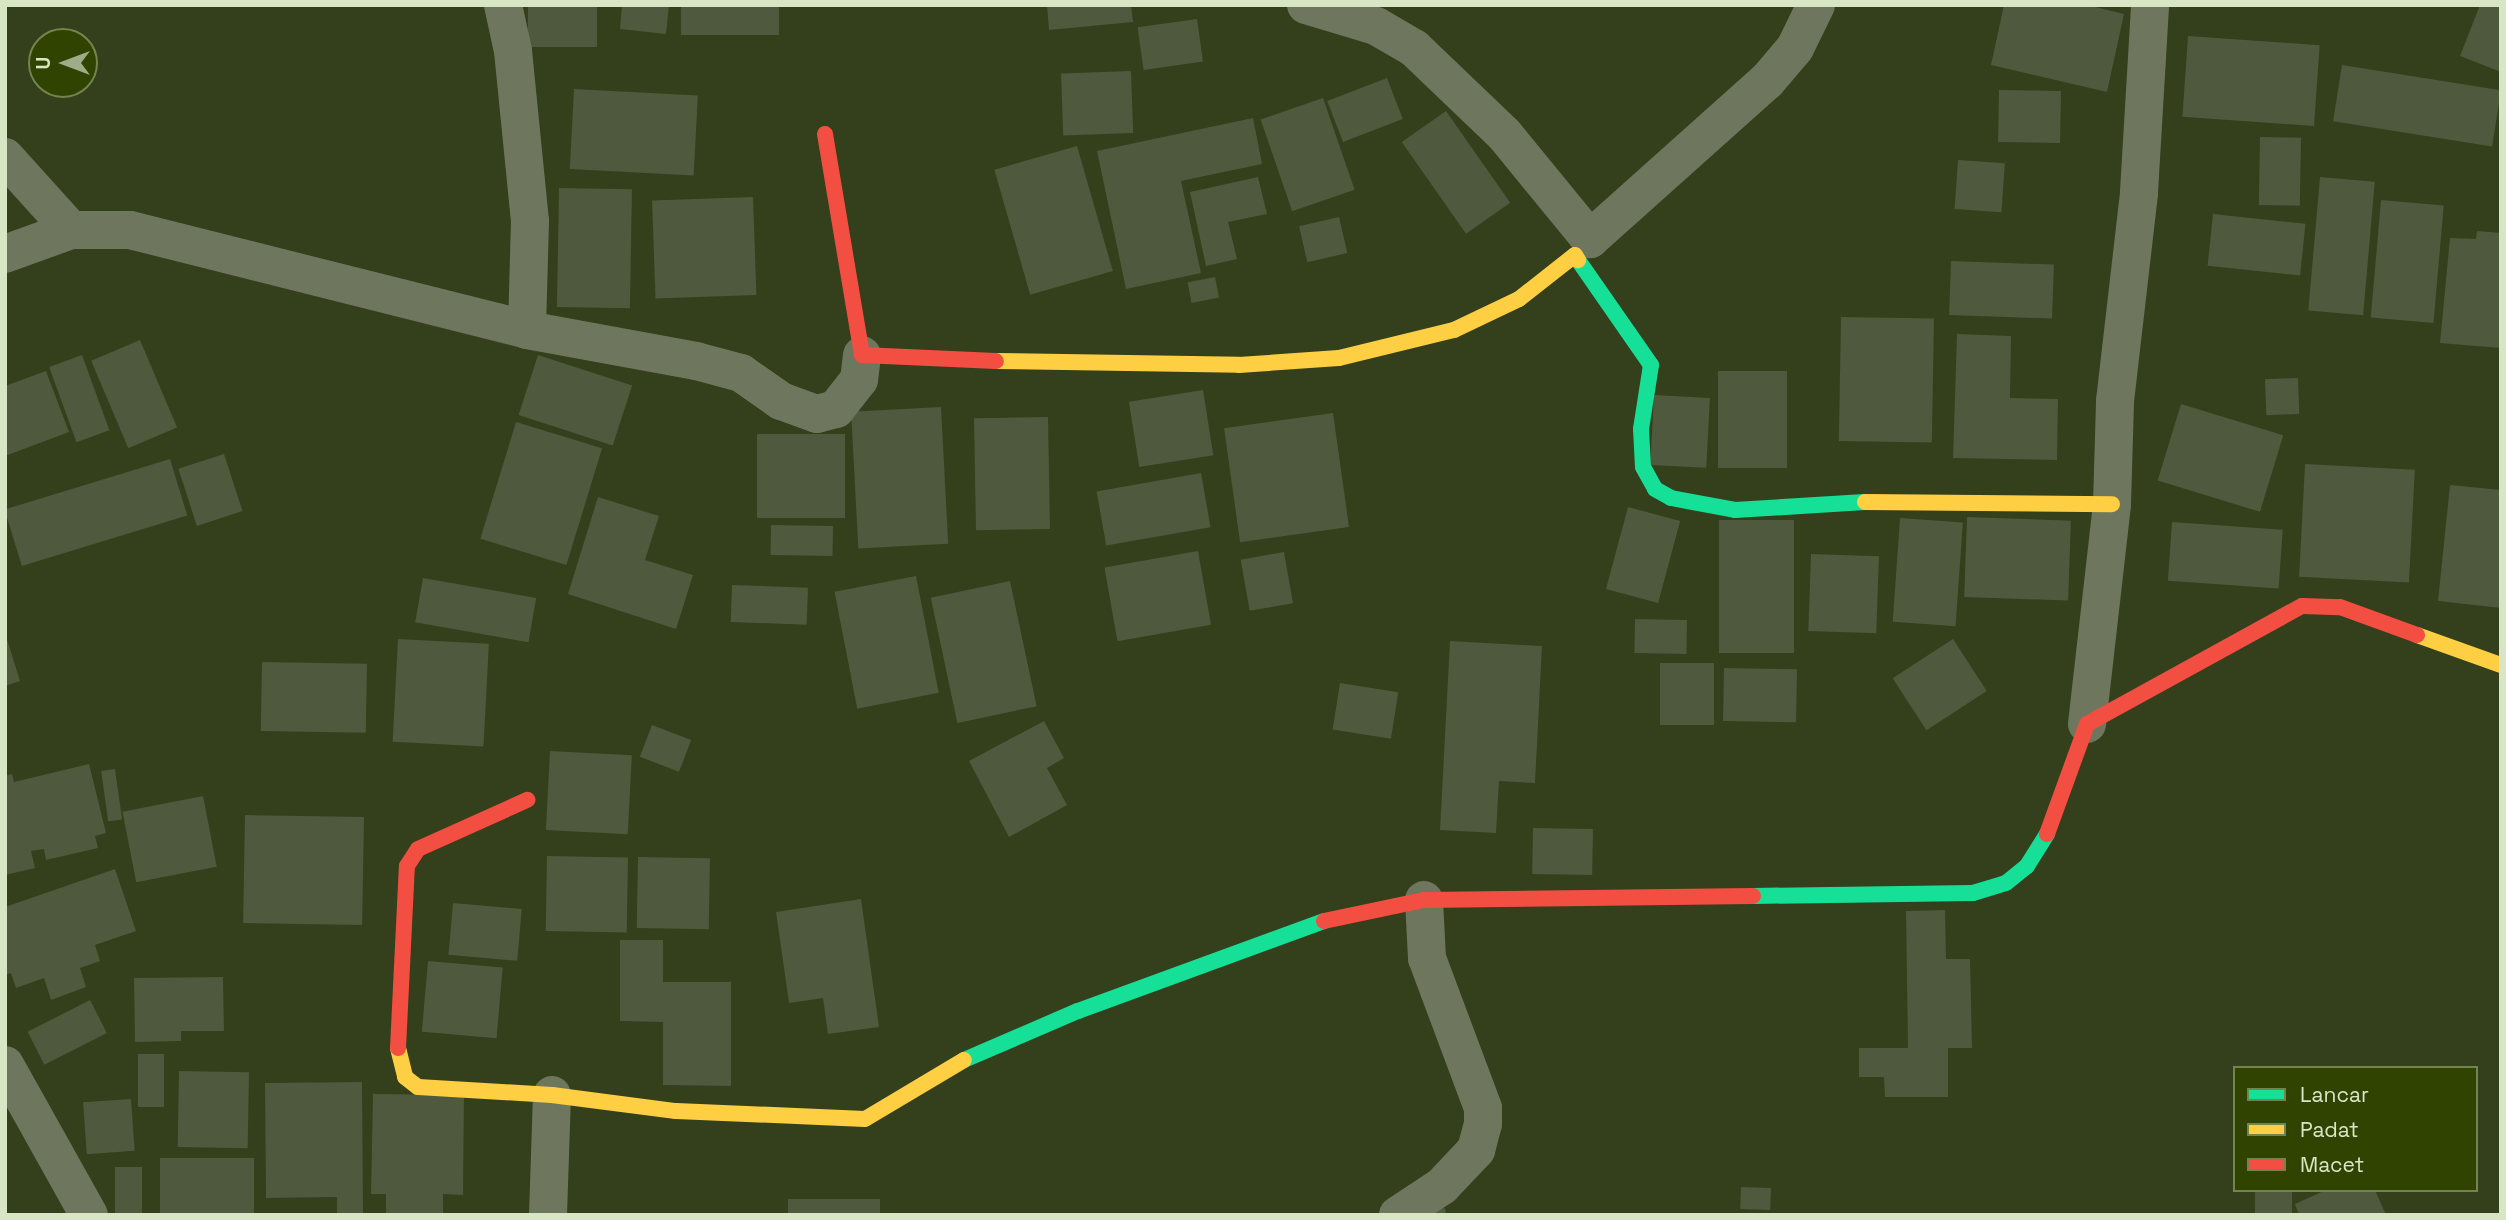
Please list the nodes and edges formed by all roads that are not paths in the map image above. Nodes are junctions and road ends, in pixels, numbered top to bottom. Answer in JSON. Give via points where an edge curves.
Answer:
{"nodes":[{"id":1,"x":503,"y":5,"type":"edge"},
{"id":2,"x":1306,"y":5,"type":"edge"},
{"id":3,"x":1816,"y":5,"type":"edge"},
{"id":4,"x":2150,"y":5,"type":"edge"},
{"id":5,"x":825,"y":134,"type":"dead end"},
{"id":6,"x":5,"y":157,"type":"edge"},
{"id":7,"x":71,"y":230,"type":"junction"},
{"id":8,"x":1583,"y":247,"type":"junction"},
{"id":9,"x":5,"y":254,"type":"edge"},
{"id":10,"x":527,"y":330,"type":"junction"},
{"id":11,"x":862,"y":355,"type":"junction"},
{"id":12,"x":2112,"y":504,"type":"junction"},
{"id":13,"x":2501,"y":665,"type":"edge"},
{"id":14,"x":2087,"y":724,"type":"junction"},
{"id":15,"x":527,"y":800,"type":"dead end"},
{"id":16,"x":1424,"y":900,"type":"junction"},
{"id":17,"x":5,"y":1065,"type":"edge"},
{"id":18,"x":552,"y":1095,"type":"junction"},
{"id":19,"x":89,"y":1215,"type":"edge"},
{"id":20,"x":548,"y":1215,"type":"edge"},
{"id":21,"x":1398,"y":1215,"type":"edge"}],
"edges":[{"from":1,"to":10,"type":"street","via":[[515,65],[529,208]]},
{"from":2,"to":8,"type":"street","via":[[1376,26],[1414,48],[1504,134]]},
{"from":3,"to":8,"type":"street","via":[[1795,48],[1767,81]]},
{"from":4,"to":12,"type":"street","via":[[2139,192],[2115,401]]},
{"from":5,"to":11,"type":"street"},
{"from":6,"to":7,"type":"street"},
{"from":7,"to":9,"type":"street"},
{"from":7,"to":10,"type":"street","via":[[130,230]]},
{"from":8,"to":11,"type":"street","via":[[1519,299],[1454,330],[1339,358],[1239,365],[1052,364]]},
{"from":8,"to":12,"type":"street","via":[[1651,365],[1641,429],[1643,467],[1655,489],[1671,498],[1735,510],[1904,499]]},
{"from":10,"to":11,"type":"street","via":[[609,342],[741,373],[780,401],[817,414],[836,408],[859,380]]},
{"from":12,"to":14,"type":"street"},
{"from":13,"to":14,"type":"street","via":[[2340,607],[2302,606]]},
{"from":14,"to":16,"type":"street","via":[[2052,825],[2028,866],[2006,883],[1973,893]]},
{"from":15,"to":18,"type":"street","via":[[418,849],[407,866],[398,1056],[405,1077],[418,1087]]},
{"from":16,"to":18,"type":"street","via":[[1318,922],[1078,1011],[973,1055],[865,1119],[677,1111]]},
{"from":16,"to":21,"type":"street","via":[[1427,958],[1483,1108],[1483,1124],[1476,1150],[1442,1186]]},
{"from":17,"to":19,"type":"street"},
{"from":18,"to":20,"type":"street"}]}
